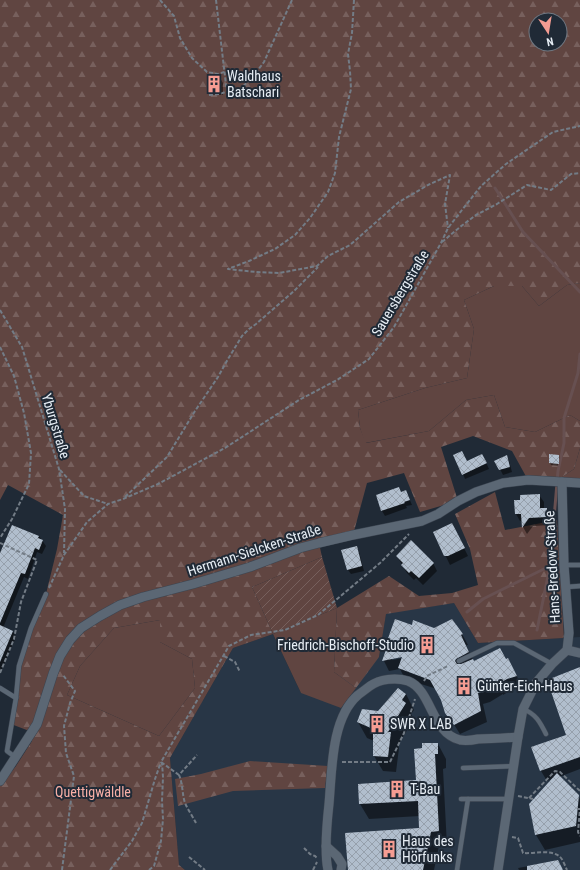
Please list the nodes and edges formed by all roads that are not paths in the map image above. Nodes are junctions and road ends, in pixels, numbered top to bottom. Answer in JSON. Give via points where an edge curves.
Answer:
{"nodes":[{"id":1,"x":558,"y":482,"type":"junction"},
{"id":2,"x":580,"y":483,"type":"edge"},
{"id":3,"x":580,"y":564,"type":"edge"},
{"id":4,"x":564,"y":565,"type":"junction"},
{"id":5,"x":580,"y":586,"type":"edge"},
{"id":6,"x":566,"y":587,"type":"junction"},
{"id":7,"x":46,"y":594,"type":"road end"},
{"id":8,"x":567,"y":650,"type":"junction"},
{"id":9,"x":580,"y":653,"type":"edge"},
{"id":10,"x":459,"y":661,"type":"dead end"},
{"id":11,"x":552,"y":664,"type":"junction"},
{"id":12,"x":0,"y":688,"type":"edge"},
{"id":13,"x":16,"y":698,"type":"junction"},
{"id":14,"x":523,"y":709,"type":"junction"},
{"id":15,"x":546,"y":734,"type":"dead end"},
{"id":16,"x":518,"y":737,"type":"junction"},
{"id":17,"x":15,"y":757,"type":"junction"},
{"id":18,"x":514,"y":766,"type":"junction"},
{"id":19,"x":463,"y":768,"type":"dead end"},
{"id":20,"x":0,"y":781,"type":"edge"},
{"id":21,"x":509,"y":796,"type":"junction"},
{"id":22,"x":468,"y":799,"type":"junction"},
{"id":23,"x":460,"y":800,"type":"dead end"},
{"id":24,"x":326,"y":846,"type":"junction"},
{"id":25,"x":328,"y":870,"type":"edge"},
{"id":26,"x":341,"y":870,"type":"edge"},
{"id":27,"x":457,"y":870,"type":"edge"},
{"id":28,"x":498,"y":870,"type":"edge"}],
"edges":[{"from":1,"to":2,"type":"street","name":"Hermann-Sielcken-Straße"},
{"from":1,"to":4,"type":"street","name":"Hans-Bredow-Straße"},
{"from":1,"to":17,"type":"street","name":"Hermann-Sielcken-Straße","via":[[528,480],[503,483],[476,492],[438,514],[422,520],[300,548],[250,567],[128,602],[100,616],[81,628],[60,656],[37,724]]},
{"from":3,"to":4,"type":"lane"},
{"from":4,"to":6,"type":"street","name":"Hans-Bredow-Straße"},
{"from":5,"to":6,"type":"lane"},
{"from":6,"to":8,"type":"street","name":"Hans-Bredow-Straße","via":[[569,633]]},
{"from":7,"to":13,"type":"lane","via":[[31,628],[19,666]]},
{"from":8,"to":9,"type":"street"},
{"from":8,"to":11,"type":"street"},
{"from":10,"to":11,"type":"lane","via":[[497,643],[514,643]]},
{"from":11,"to":14,"type":"street","via":[[536,683]]},
{"from":12,"to":13,"type":"lane"},
{"from":13,"to":17,"type":"lane","via":[[7,751]]},
{"from":14,"to":15,"type":"lane","via":[[531,712]]},
{"from":14,"to":16,"type":"street"},
{"from":16,"to":18,"type":"street"},
{"from":16,"to":24,"type":"street","via":[[462,740],[451,737],[443,730],[421,686],[394,678],[375,683],[357,696],[339,725],[334,750]]},
{"from":17,"to":20,"type":"street","name":"Hermann-Sielcken-Straße"},
{"from":18,"to":19,"type":"lane"},
{"from":18,"to":21,"type":"street"},
{"from":21,"to":22,"type":"lane"},
{"from":21,"to":28,"type":"street"},
{"from":22,"to":23,"type":"lane"},
{"from":22,"to":27,"type":"lane"},
{"from":24,"to":25,"type":"street"},
{"from":24,"to":26,"type":"street","via":[[342,864]]}]}
